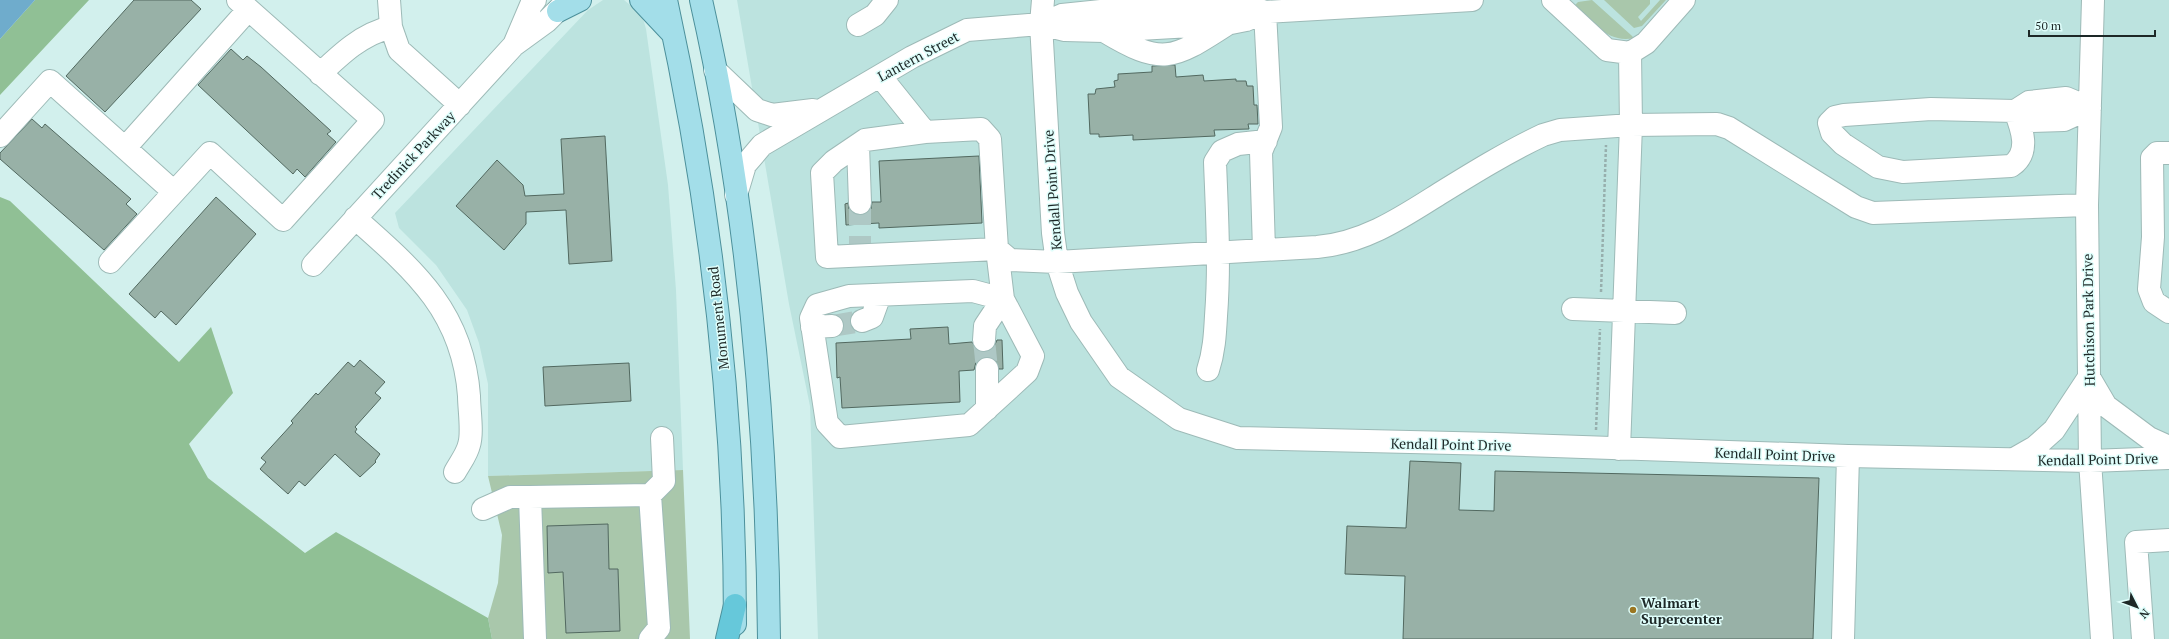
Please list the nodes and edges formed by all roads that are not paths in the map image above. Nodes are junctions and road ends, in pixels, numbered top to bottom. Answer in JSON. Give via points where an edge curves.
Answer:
{"nodes":[{"id":1,"x":390,"y":0,"type":"edge"},
{"id":2,"x":535,"y":0,"type":"edge"},
{"id":3,"x":580,"y":0,"type":"edge"},
{"id":4,"x":641,"y":0,"type":"edge"},
{"id":5,"x":666,"y":0,"type":"edge"},
{"id":6,"x":701,"y":0,"type":"edge"},
{"id":7,"x":887,"y":0,"type":"edge"},
{"id":8,"x":1042,"y":0,"type":"edge"},
{"id":9,"x":1464,"y":0,"type":"edge"},
{"id":10,"x":1553,"y":0,"type":"edge"},
{"id":11,"x":1684,"y":0,"type":"edge"},
{"id":12,"x":2093,"y":0,"type":"edge"},
{"id":13,"x":243,"y":5,"type":"edge"},
{"id":14,"x":563,"y":5,"type":"edge"},
{"id":15,"x":1265,"y":12,"type":"junction"},
{"id":16,"x":1041,"y":24,"type":"junction"},
{"id":17,"x":858,"y":25,"type":"dead end"},
{"id":18,"x":391,"y":28,"type":"junction"},
{"id":19,"x":674,"y":35,"type":"junction"},
{"id":20,"x":514,"y":45,"type":"junction"},
{"id":21,"x":1630,"y":53,"type":"junction"},
{"id":22,"x":715,"y":70,"type":"junction"},
{"id":23,"x":320,"y":74,"type":"junction"},
{"id":24,"x":880,"y":76,"type":"junction"},
{"id":25,"x":460,"y":105,"type":"junction"},
{"id":26,"x":826,"y":108,"type":"junction"},
{"id":27,"x":2090,"y":108,"type":"junction"},
{"id":28,"x":2016,"y":111,"type":"junction"},
{"id":29,"x":1631,"y":125,"type":"junction"},
{"id":30,"x":924,"y":132,"type":"junction"},
{"id":31,"x":0,"y":136,"type":"edge"},
{"id":32,"x":1266,"y":141,"type":"junction"},
{"id":33,"x":858,"y":145,"type":"junction"},
{"id":34,"x":125,"y":148,"type":"junction"},
{"id":35,"x":2169,"y":153,"type":"edge"},
{"id":36,"x":174,"y":192,"type":"junction"},
{"id":37,"x":736,"y":195,"type":"junction"},
{"id":38,"x":860,"y":203,"type":"tunnel mouth"},
{"id":39,"x":2087,"y":205,"type":"junction"},
{"id":40,"x":355,"y":218,"type":"junction"},
{"id":41,"x":997,"y":249,"type":"junction"},
{"id":42,"x":1264,"y":250,"type":"junction"},
{"id":43,"x":1219,"y":252,"type":"junction"},
{"id":44,"x":110,"y":262,"type":"dead end"},
{"id":45,"x":1057,"y":262,"type":"junction"},
{"id":46,"x":312,"y":265,"type":"dead end"},
{"id":47,"x":880,"y":295,"type":"junction"},
{"id":48,"x":1003,"y":299,"type":"junction"},
{"id":49,"x":1573,"y":310,"type":"dead end"},
{"id":50,"x":1624,"y":311,"type":"junction"},
{"id":51,"x":2169,"y":312,"type":"edge"},
{"id":52,"x":1675,"y":313,"type":"dead end"},
{"id":53,"x":862,"y":321,"type":"tunnel mouth"},
{"id":54,"x":984,"y":340,"type":"tunnel mouth"},
{"id":55,"x":987,"y":369,"type":"tunnel mouth"},
{"id":56,"x":1208,"y":370,"type":"dead end"},
{"id":57,"x":2089,"y":376,"type":"junction"},
{"id":58,"x":988,"y":409,"type":"junction"},
{"id":59,"x":662,"y":438,"type":"dead end"},
{"id":60,"x":2169,"y":447,"type":"edge"},
{"id":61,"x":1619,"y":449,"type":"junction"},
{"id":62,"x":1848,"y":456,"type":"junction"},
{"id":63,"x":2169,"y":458,"type":"edge"},
{"id":64,"x":2014,"y":459,"type":"junction"},
{"id":65,"x":2090,"y":461,"type":"junction"},
{"id":66,"x":455,"y":472,"type":"dead end"},
{"id":67,"x":650,"y":495,"type":"junction"},
{"id":68,"x":530,"y":497,"type":"junction"},
{"id":69,"x":483,"y":509,"type":"dead end"},
{"id":70,"x":2169,"y":540,"type":"edge"},
{"id":71,"x":735,"y":606,"type":"junction"},
{"id":72,"x":535,"y":639,"type":"edge"},
{"id":73,"x":650,"y":639,"type":"edge"},
{"id":74,"x":727,"y":639,"type":"edge"},
{"id":75,"x":735,"y":639,"type":"edge"},
{"id":76,"x":769,"y":639,"type":"edge"},
{"id":77,"x":1843,"y":639,"type":"edge"},
{"id":78,"x":2102,"y":639,"type":"edge"},
{"id":79,"x":2143,"y":639,"type":"edge"}],
"edges":[{"from":1,"to":18,"type":"street"},
{"from":2,"to":20,"type":"street","name":"Tredinick Parkway"},
{"from":3,"to":14,"type":"main road"},
{"from":4,"to":19,"type":"main road"},
{"from":5,"to":19,"type":"main road","name":"Monument Road"},
{"from":6,"to":22,"type":"main road"},
{"from":7,"to":17,"type":"street","via":[[876,15]]},
{"from":8,"to":16,"type":"street"},
{"from":9,"to":15,"type":"street","name":"Lantern Street"},
{"from":10,"to":21,"type":"street","via":[[1607,50]]},
{"from":11,"to":21,"type":"street","via":[[1646,43]]},
{"from":12,"to":27,"type":"street","name":"Hutchison Park Drive"},
{"from":13,"to":23,"type":"street"},
{"from":13,"to":34,"type":"street"},
{"from":14,"to":20,"type":"street","name":"Tredinick Parkway"},
{"from":15,"to":16,"type":"street","name":"Lantern Street","via":[[1246,20],[1226,24],[1104,31],[1065,30]]},
{"from":15,"to":16,"type":"street","name":"Lantern Street","via":[[1249,6],[1227,5],[1101,11],[1062,16]]},
{"from":15,"to":32,"type":"street","via":[[1271,127]]},
{"from":16,"to":24,"type":"street","name":"Lantern Street","via":[[967,30]]},
{"from":16,"to":45,"type":"street","name":"Kendall Point Drive","via":[[1053,233]]},
{"from":18,"to":23,"type":"street","via":[[379,30],[354,43]]},
{"from":18,"to":25,"type":"street","via":[[399,50]]},
{"from":19,"to":71,"type":"main road","name":"Monument Road","via":[[711,254],[723,360],[734,527]]},
{"from":20,"to":25,"type":"street","name":"Tredinick Parkway"},
{"from":21,"to":29,"type":"street"},
{"from":22,"to":26,"type":"street","via":[[757,110],[772,115]]},
{"from":22,"to":37,"type":"main road"},
{"from":23,"to":36,"type":"street","via":[[373,120],[283,220],[210,153]]},
{"from":24,"to":26,"type":"street","name":"Lantern Street"},
{"from":24,"to":30,"type":"street"},
{"from":25,"to":40,"type":"street","name":"Tredinick Parkway"},
{"from":26,"to":37,"type":"street","name":"Lantern Street","via":[[762,145],[745,165]]},
{"from":27,"to":28,"type":"street","via":[[2066,98],[2029,102]]},
{"from":27,"to":39,"type":"street","name":"Hutchison Park Drive"},
{"from":28,"to":28,"type":"street","via":[[1931,109],[1844,115],[1835,117],[1829,123],[1832,133],[1844,144],[1878,167],[1902,172],[2011,166],[2018,162],[2023,150],[2023,131]]},
{"from":29,"to":39,"type":"street","via":[[1703,123],[1729,128],[1856,207],[1874,214]]},
{"from":29,"to":42,"type":"street","via":[[1560,130],[1543,134],[1371,234],[1348,242]]},
{"from":29,"to":50,"type":"street"},
{"from":30,"to":33,"type":"street","via":[[865,140]]},
{"from":30,"to":41,"type":"street","via":[[981,129],[990,139]]},
{"from":31,"to":34,"type":"street","via":[[50,81]]},
{"from":32,"to":42,"type":"street","via":[[1261,152]]},
{"from":32,"to":43,"type":"street","via":[[1238,144],[1222,151],[1215,162]]},
{"from":33,"to":38,"type":"street"},
{"from":33,"to":41,"type":"street","via":[[834,161],[822,173],[827,257]]},
{"from":34,"to":36,"type":"street"},
{"from":35,"to":51,"type":"street","via":[[2157,153],[2152,158],[2153,237],[2150,289],[2154,302]]},
{"from":36,"to":44,"type":"street"},
{"from":37,"to":76,"type":"main road","via":[[761,404],[765,462]]},
{"from":39,"to":57,"type":"street","name":"Hutchison Park Drive"},
{"from":40,"to":46,"type":"street","name":"Tredinick Parkway"},
{"from":40,"to":66,"type":"street","via":[[403,261],[424,284],[440,305],[458,339],[467,373],[469,445]]},
{"from":41,"to":45,"type":"street","via":[[1010,260]]},
{"from":41,"to":48,"type":"street"},
{"from":42,"to":43,"type":"street"},
{"from":43,"to":45,"type":"street"},
{"from":43,"to":56,"type":"street","via":[[1213,356]]},
{"from":45,"to":61,"type":"street","name":"Kendall Point Drive","via":[[1067,293],[1081,322],[1119,377],[1179,420],[1238,438]]},
{"from":47,"to":48,"type":"street","via":[[972,291]]},
{"from":47,"to":53,"type":"street","via":[[872,317]]},
{"from":47,"to":58,"type":"street","via":[[849,296],[817,305],[811,318],[822,327],[827,423],[840,436],[969,425]]},
{"from":48,"to":54,"type":"street","via":[[985,326]]},
{"from":48,"to":58,"type":"street","via":[[1034,356],[1027,372]]},
{"from":49,"to":50,"type":"street"},
{"from":50,"to":52,"type":"street"},
{"from":50,"to":61,"type":"street"},
{"from":55,"to":58,"type":"street"},
{"from":57,"to":60,"type":"street","via":[[2106,406],[2149,438]]},
{"from":57,"to":64,"type":"street","via":[[2054,430],[2035,447]]},
{"from":57,"to":65,"type":"street","name":"Hutchison Park Drive"},
{"from":59,"to":67,"type":"street","via":[[664,480]]},
{"from":61,"to":62,"type":"street","name":"Kendall Point Drive"},
{"from":62,"to":64,"type":"street","name":"Kendall Point Drive"},
{"from":62,"to":77,"type":"street"},
{"from":63,"to":65,"type":"street","name":"Kendall Point Drive"},
{"from":64,"to":65,"type":"street","name":"Kendall Point Drive"},
{"from":65,"to":78,"type":"street","name":"Hutchison Park Drive"},
{"from":67,"to":68,"type":"street"},
{"from":67,"to":73,"type":"street","via":[[659,628]]},
{"from":68,"to":69,"type":"street","via":[[510,497]]},
{"from":68,"to":72,"type":"street"},
{"from":70,"to":79,"type":"street","via":[[2136,542]]},
{"from":71,"to":74,"type":"highway"},
{"from":71,"to":75,"type":"main road","name":"Monument Road"}]}
